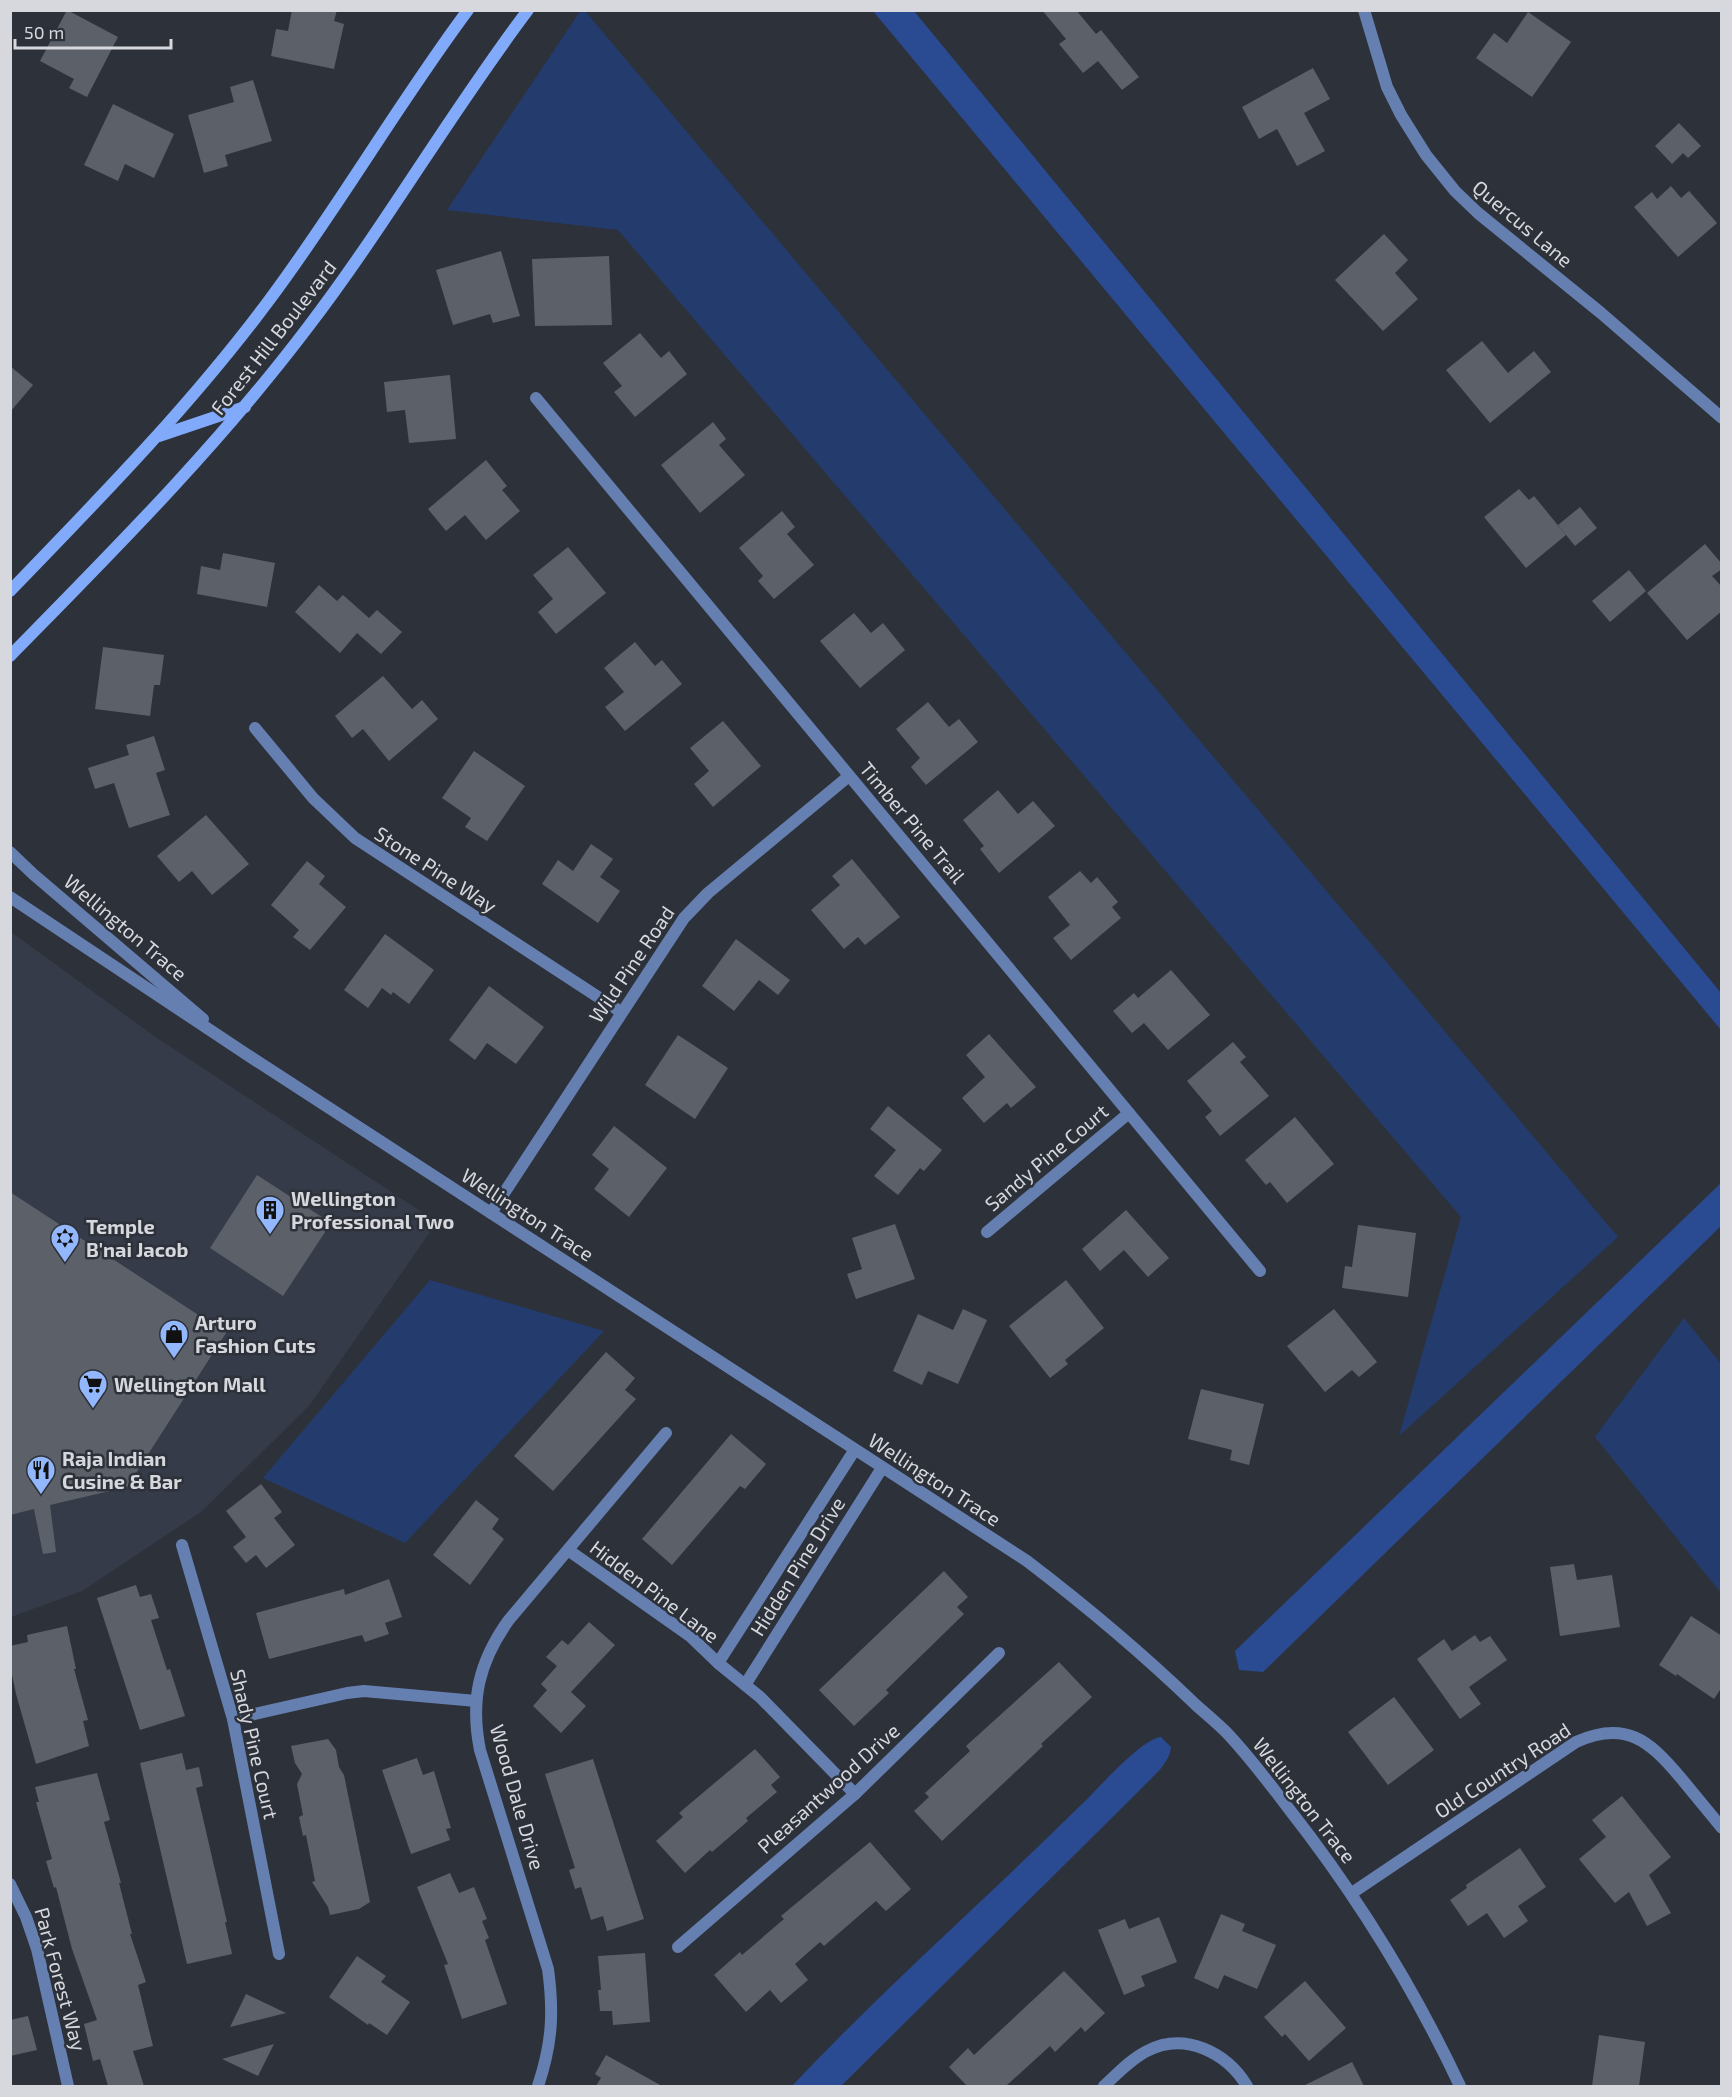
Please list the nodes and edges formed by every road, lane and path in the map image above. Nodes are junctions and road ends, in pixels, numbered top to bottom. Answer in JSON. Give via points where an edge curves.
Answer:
{"nodes":[{"id":1,"x":468,"y":10,"type":"edge"},
{"id":2,"x":528,"y":10,"type":"edge"},
{"id":3,"x":1364,"y":10,"type":"edge"},
{"id":4,"x":536,"y":398,"type":"dead end"},
{"id":5,"x":246,"y":406,"type":"junction"},
{"id":6,"x":1722,"y":418,"type":"edge"},
{"id":7,"x":157,"y":436,"type":"junction"},
{"id":8,"x":10,"y":591,"type":"edge"},
{"id":9,"x":10,"y":656,"type":"edge"},
{"id":10,"x":255,"y":728,"type":"dead end"},
{"id":11,"x":849,"y":776,"type":"junction"},
{"id":12,"x":10,"y":852,"type":"edge"},
{"id":13,"x":10,"y":897,"type":"edge"},
{"id":14,"x":621,"y":1012,"type":"junction"},
{"id":15,"x":246,"y":1054,"type":"junction"},
{"id":16,"x":1129,"y":1113,"type":"junction"},
{"id":17,"x":491,"y":1213,"type":"junction"},
{"id":18,"x":987,"y":1232,"type":"dead end"},
{"id":19,"x":1260,"y":1271,"type":"dead end"},
{"id":20,"x":666,"y":1433,"type":"dead end"},
{"id":21,"x":854,"y":1451,"type":"junction"},
{"id":22,"x":882,"y":1468,"type":"junction"},
{"id":23,"x":182,"y":1545,"type":"dead end"},
{"id":24,"x":568,"y":1550,"type":"junction"},
{"id":25,"x":999,"y":1653,"type":"dead end"},
{"id":26,"x":718,"y":1663,"type":"junction"},
{"id":27,"x":745,"y":1685,"type":"junction"},
{"id":28,"x":476,"y":1701,"type":"junction"},
{"id":29,"x":233,"y":1719,"type":"junction"},
{"id":30,"x":855,"y":1794,"type":"junction"},
{"id":31,"x":1722,"y":1828,"type":"edge"},
{"id":32,"x":10,"y":1884,"type":"edge"},
{"id":33,"x":1352,"y":1893,"type":"junction"},
{"id":34,"x":678,"y":1947,"type":"dead end"},
{"id":35,"x":279,"y":1954,"type":"dead end"},
{"id":36,"x":68,"y":2086,"type":"edge"},
{"id":37,"x":538,"y":2086,"type":"edge"},
{"id":38,"x":1104,"y":2086,"type":"edge"},
{"id":39,"x":1246,"y":2086,"type":"edge"},
{"id":40,"x":1460,"y":2086,"type":"edge"}],
"edges":[{"from":1,"to":7,"type":"main road","name":"Forest Hill Boulevard","via":[[269,300]]},
{"from":2,"to":5,"type":"main road","name":"Forest Hill Boulevard","via":[[353,265]]},
{"from":3,"to":6,"type":"street","name":"Quercus Lane","via":[[1387,87],[1401,115],[1455,191]]},
{"from":4,"to":11,"type":"street","name":"Timber Pine Trail"},
{"from":5,"to":7,"type":"main road"},
{"from":5,"to":9,"type":"main road","name":"Forest Hill Boulevard","via":[[179,483]]},
{"from":7,"to":8,"type":"main road","name":"Forest Hill Boulevard"},
{"from":10,"to":14,"type":"street","name":"Stone Pine Way","via":[[313,798],[355,838]]},
{"from":11,"to":14,"type":"street","name":"Wild Pine Road","via":[[708,893],[684,918]]},
{"from":11,"to":16,"type":"street","name":"Timber Pine Trail"},
{"from":12,"to":15,"type":"street","name":"Wellington Trace"},
{"from":13,"to":15,"type":"street","name":"Wellington Trace"},
{"from":14,"to":17,"type":"street","name":"Wild Pine Road"},
{"from":15,"to":17,"type":"street","name":"Wellington Trace"},
{"from":16,"to":18,"type":"street","name":"Sandy Pine Court"},
{"from":16,"to":19,"type":"street","name":"Timber Pine Trail"},
{"from":17,"to":21,"type":"street","name":"Wellington Trace"},
{"from":20,"to":24,"type":"street","name":"Wood Dale Drive"},
{"from":21,"to":22,"type":"street","name":"Wellington Trace"},
{"from":21,"to":26,"type":"street","name":"Hidden Pine Drive"},
{"from":22,"to":27,"type":"street","name":"Hidden Pine Drive"},
{"from":22,"to":33,"type":"street","name":"Wellington Trace","via":[[1027,1561],[1151,1661],[1226,1732]]},
{"from":23,"to":29,"type":"street","name":"Shady Pine Court"},
{"from":24,"to":26,"type":"street","name":"Hidden Pine Lane","via":[[690,1636]]},
{"from":24,"to":28,"type":"street","name":"Wood Dale Drive","via":[[499,1635],[484,1664]]},
{"from":25,"to":30,"type":"street","name":"Pleasantwood Drive"},
{"from":26,"to":27,"type":"street","name":"Hidden Pine Lane"},
{"from":27,"to":30,"type":"street","name":"Hidden Pine Lane"},
{"from":28,"to":29,"type":"street","via":[[356,1692]]},
{"from":28,"to":37,"type":"street","name":"Wood Dale Drive","via":[[480,1749],[548,1969],[552,2029]]},
{"from":29,"to":35,"type":"street","name":"Shady Pine Court"},
{"from":30,"to":34,"type":"street","name":"Pleasantwood Drive"},
{"from":31,"to":33,"type":"street","name":"Old Country Road","via":[[1651,1746],[1622,1733],[1606,1732],[1576,1742]]},
{"from":32,"to":36,"type":"street","name":"Park Forest Way","via":[[37,1949]]},
{"from":33,"to":40,"type":"street","name":"Wellington Trace","via":[[1399,1967]]},
{"from":38,"to":39,"type":"street","via":[[1148,2051],[1175,2044],[1197,2046],[1217,2054],[1239,2073]]}]}
